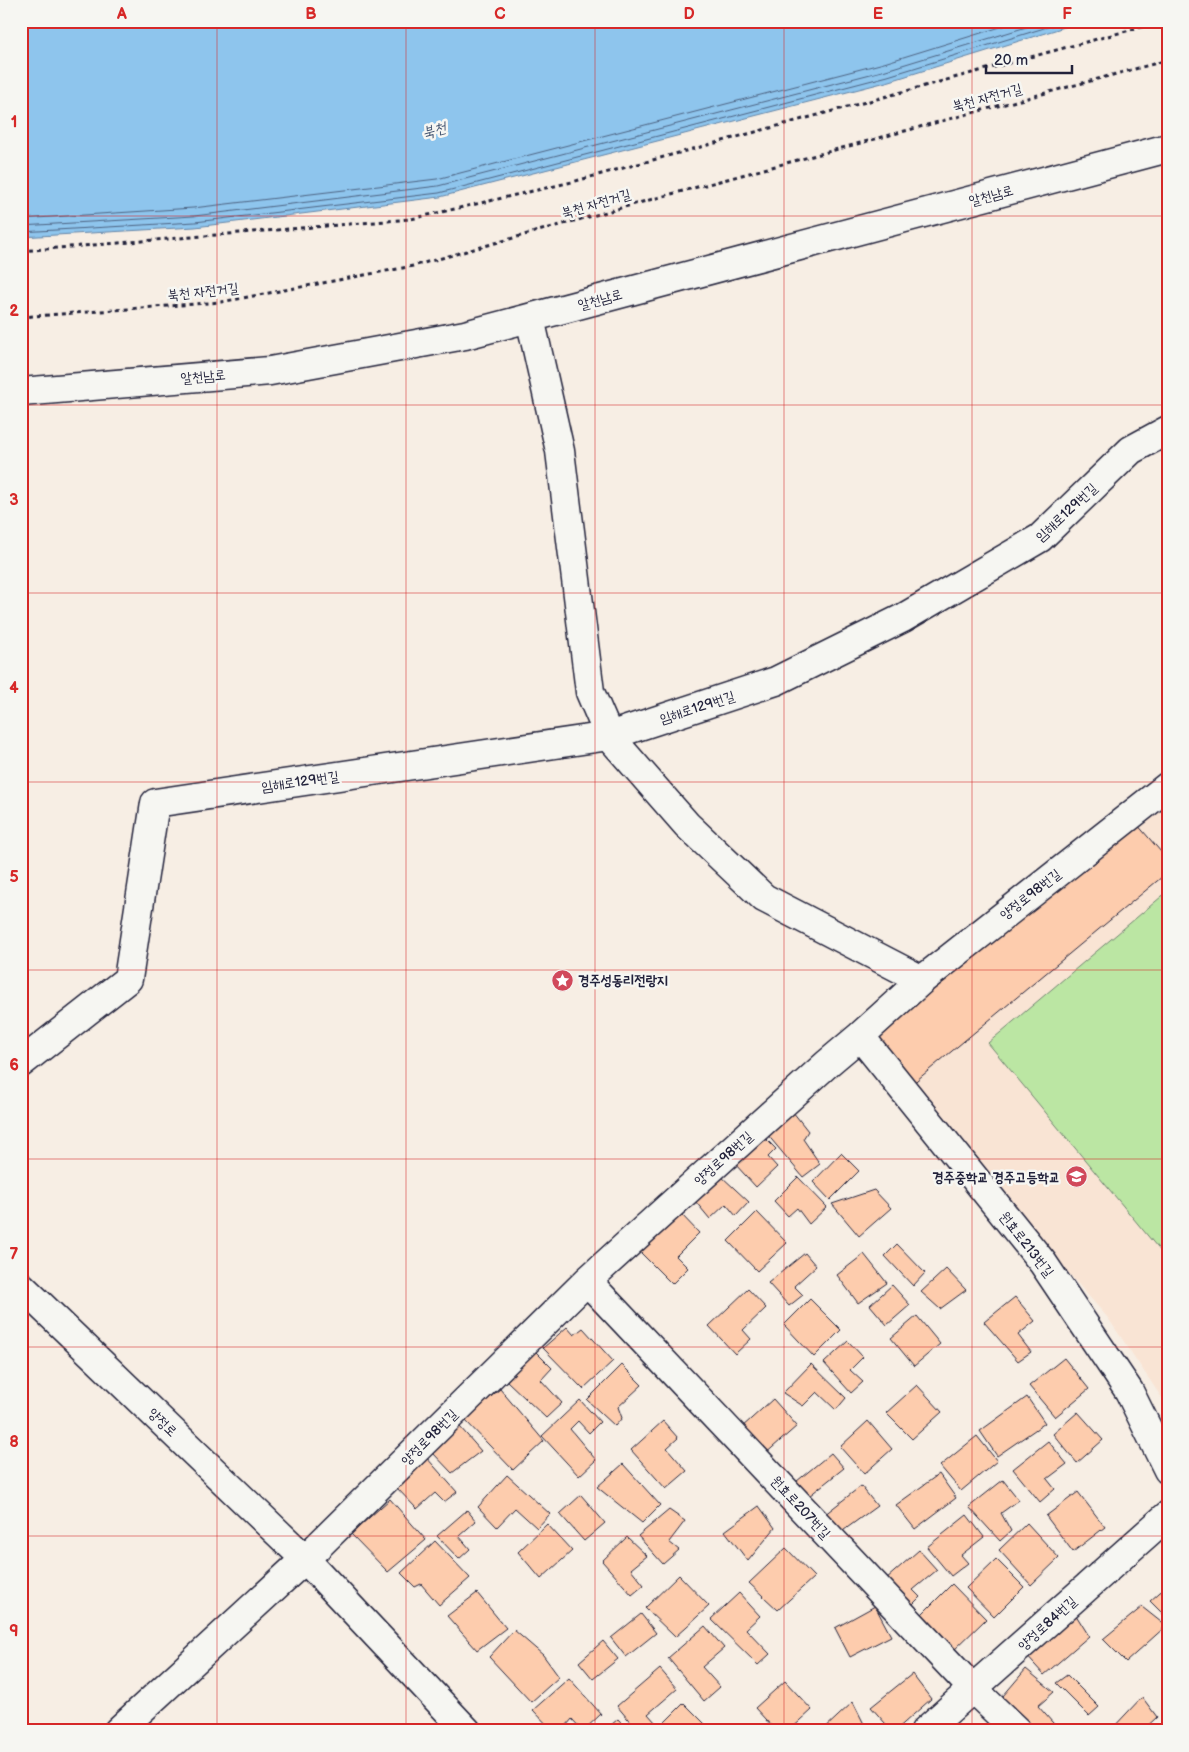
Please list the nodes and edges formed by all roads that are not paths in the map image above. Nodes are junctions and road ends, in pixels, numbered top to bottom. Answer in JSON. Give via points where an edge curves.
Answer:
{"nodes":[{"id":1,"x":1168,"y":148,"type":"edge"},
{"id":2,"x":530,"y":318,"type":"junction"},
{"id":3,"x":21,"y":392,"type":"edge"},
{"id":4,"x":1168,"y":430,"type":"edge"},
{"id":5,"x":609,"y":736,"type":"junction"},
{"id":6,"x":1168,"y":786,"type":"edge"},
{"id":7,"x":922,"y":980,"type":"junction"},
{"id":8,"x":860,"y":1036,"type":"junction"},
{"id":9,"x":21,"y":1063,"type":"edge"},
{"id":10,"x":587,"y":1281,"type":"junction"},
{"id":11,"x":21,"y":1286,"type":"edge"},
{"id":12,"x":1168,"y":1470,"type":"edge"},
{"id":13,"x":1168,"y":1515,"type":"edge"},
{"id":14,"x":305,"y":1559,"type":"junction"},
{"id":15,"x":973,"y":1689,"type":"junction"},
{"id":16,"x":118,"y":1731,"type":"edge"},
{"id":17,"x":467,"y":1731,"type":"edge"},
{"id":18,"x":925,"y":1731,"type":"edge"},
{"id":19,"x":1017,"y":1731,"type":"edge"}],
"edges":[{"from":1,"to":2,"type":"street","name":"알천남로"},
{"from":2,"to":3,"type":"street","name":"알천남로","via":[[465,335],[270,370]]},
{"from":2,"to":5,"type":"street","via":[[560,451],[590,692]]},
{"from":4,"to":5,"type":"street","name":"임해로129번길","via":[[1131,450],[1040,538],[903,618],[776,681]]},
{"from":5,"to":7,"type":"street","via":[[687,825],[764,898]]},
{"from":5,"to":9,"type":"street","name":"임해로129번길","via":[[155,803],[128,979]]},
{"from":6,"to":7,"type":"street","name":"양정로98번길"},
{"from":7,"to":8,"type":"street","name":"양정로98번길"},
{"from":8,"to":10,"type":"street","name":"양정로98번길"},
{"from":8,"to":12,"type":"street","name":"원효로213번길","via":[[1043,1262],[1129,1391]]},
{"from":10,"to":14,"type":"street","name":"양정로98번길"},
{"from":10,"to":15,"type":"street","name":"원효로207번길"},
{"from":11,"to":14,"type":"street","name":"양정로"},
{"from":13,"to":15,"type":"street","name":"양정로84번길"},
{"from":14,"to":16,"type":"street"},
{"from":14,"to":17,"type":"street","name":"양정로"},
{"from":15,"to":18,"type":"street","name":"양정로84번길"},
{"from":15,"to":19,"type":"street","name":"원효로207번길"}]}
